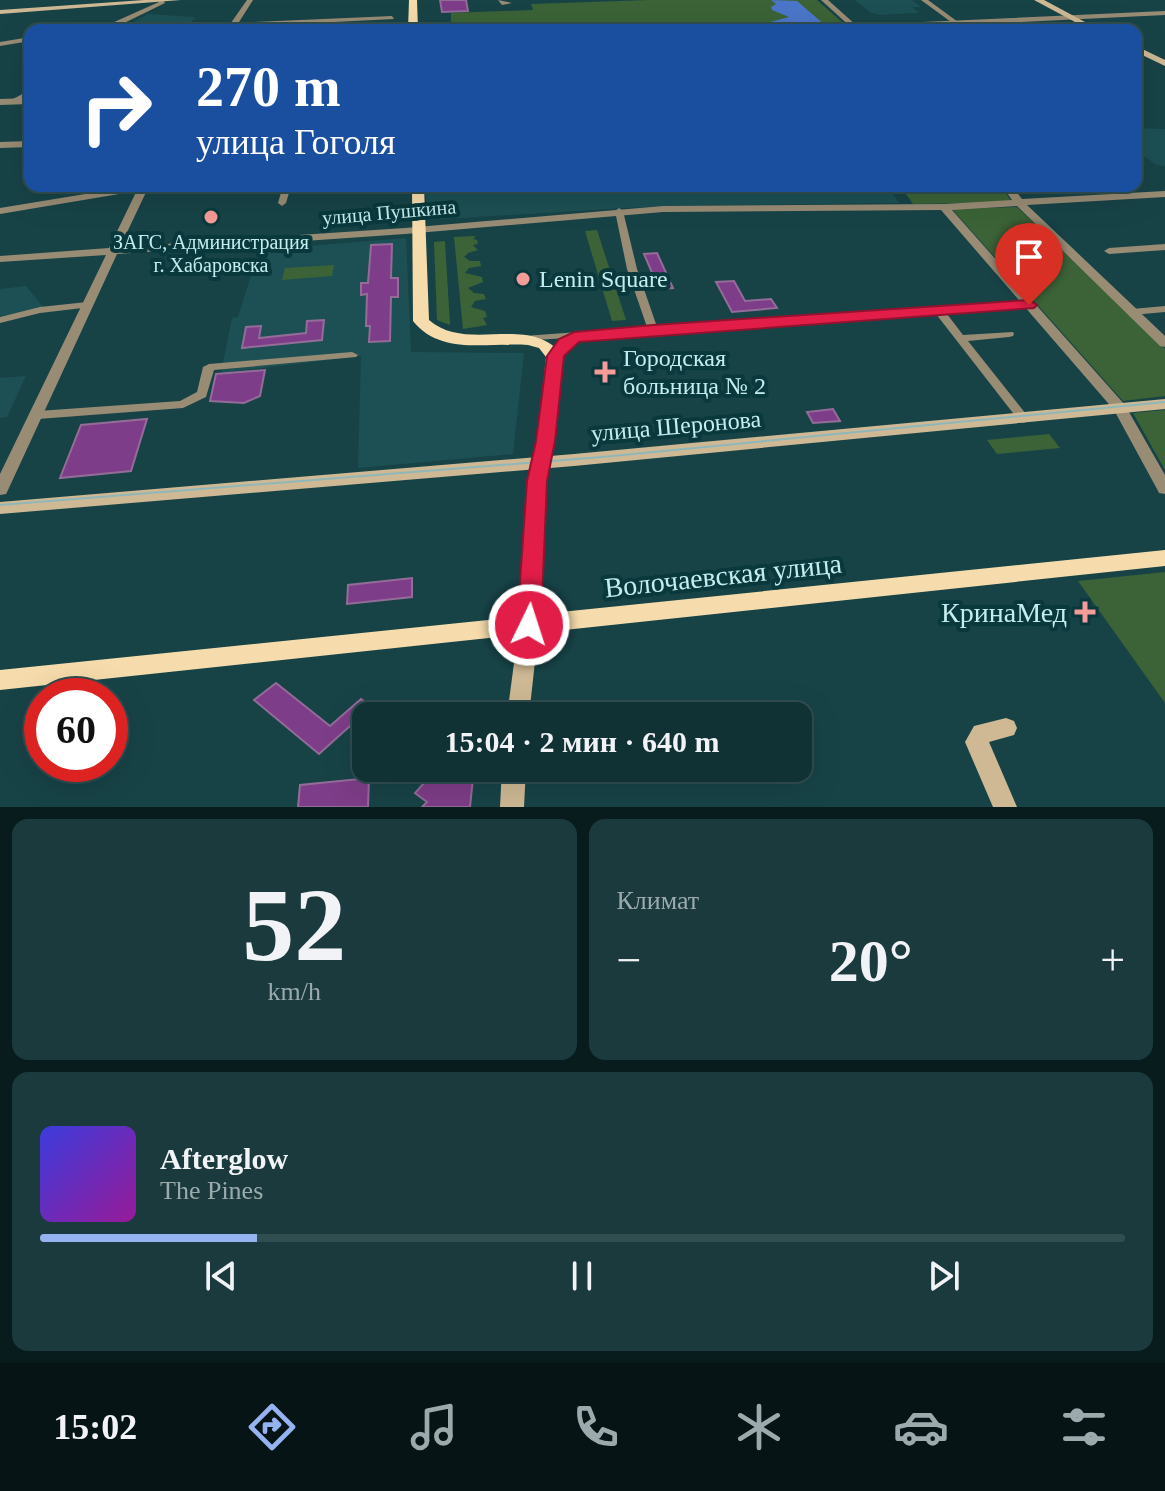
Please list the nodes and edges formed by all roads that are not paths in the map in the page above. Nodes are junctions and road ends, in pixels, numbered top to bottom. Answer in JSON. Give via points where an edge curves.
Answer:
{"nodes":[{"id":1,"x":161,"y":0,"type":"edge"},
{"id":2,"x":177,"y":0,"type":"edge"},
{"id":3,"x":250,"y":0,"type":"edge"},
{"id":4,"x":413,"y":0,"type":"edge"},
{"id":5,"x":501,"y":0,"type":"edge"},
{"id":6,"x":824,"y":0,"type":"edge"},
{"id":7,"x":924,"y":0,"type":"edge"},
{"id":8,"x":1038,"y":0,"type":"edge"},
{"id":9,"x":511,"y":2,"type":"edge"},
{"id":10,"x":0,"y":12,"type":"edge"},
{"id":11,"x":1165,"y":13,"type":"edge"},
{"id":12,"x":1070,"y":17,"type":"junction"},
{"id":13,"x":392,"y":18,"type":"dead end"},
{"id":14,"x":957,"y":23,"type":"junction"},
{"id":15,"x":123,"y":24,"type":"edge"},
{"id":16,"x":234,"y":24,"type":"edge"},
{"id":17,"x":285,"y":24,"type":"edge"},
{"id":18,"x":413,"y":24,"type":"edge"},
{"id":19,"x":850,"y":24,"type":"edge"},
{"id":20,"x":940,"y":24,"type":"edge"},
{"id":21,"x":1084,"y":24,"type":"edge"},
{"id":22,"x":24,"y":40,"type":"edge"},
{"id":23,"x":0,"y":44,"type":"edge"},
{"id":24,"x":1142,"y":54,"type":"edge"},
{"id":25,"x":1165,"y":63,"type":"edge"},
{"id":26,"x":24,"y":96,"type":"edge"},
{"id":27,"x":16,"y":101,"type":"junction"},
{"id":28,"x":24,"y":101,"type":"edge"},
{"id":29,"x":0,"y":102,"type":"edge"},
{"id":30,"x":24,"y":144,"type":"edge"},
{"id":31,"x":0,"y":145,"type":"edge"},
{"id":32,"x":113,"y":192,"type":"edge"},
{"id":33,"x":141,"y":192,"type":"edge"},
{"id":34,"x":285,"y":192,"type":"edge"},
{"id":35,"x":418,"y":192,"type":"edge"},
{"id":36,"x":1011,"y":192,"type":"edge"},
{"id":37,"x":1165,"y":194,"type":"edge"},
{"id":38,"x":282,"y":203,"type":"dead end"},
{"id":39,"x":1019,"y":204,"type":"junction"},
{"id":40,"x":944,"y":207,"type":"junction"},
{"id":41,"x":0,"y":211,"type":"edge"},
{"id":42,"x":619,"y":211,"type":"junction"},
{"id":43,"x":420,"y":229,"type":"junction"},
{"id":44,"x":1165,"y":247,"type":"edge"},
{"id":45,"x":112,"y":250,"type":"junction"},
{"id":46,"x":1109,"y":251,"type":"dead end"},
{"id":47,"x":0,"y":259,"type":"edge"},
{"id":48,"x":87,"y":305,"type":"junction"},
{"id":49,"x":1029,"y":305,"type":"junction"},
{"id":50,"x":1165,"y":309,"type":"edge"},
{"id":51,"x":940,"y":312,"type":"junction"},
{"id":52,"x":1132,"y":312,"type":"junction"},
{"id":53,"x":0,"y":320,"type":"edge"},
{"id":54,"x":653,"y":330,"type":"junction"},
{"id":55,"x":1009,"y":334,"type":"dead end"},
{"id":56,"x":574,"y":337,"type":"junction"},
{"id":57,"x":961,"y":338,"type":"junction"},
{"id":58,"x":521,"y":340,"type":"junction"},
{"id":59,"x":1165,"y":343,"type":"edge"},
{"id":60,"x":352,"y":355,"type":"dead end"},
{"id":61,"x":555,"y":356,"type":"junction"},
{"id":62,"x":1165,"y":404,"type":"edge"},
{"id":63,"x":1120,"y":408,"type":"junction"},
{"id":64,"x":38,"y":415,"type":"junction"},
{"id":65,"x":1024,"y":419,"type":"junction"},
{"id":66,"x":541,"y":462,"type":"junction"},
{"id":67,"x":1165,"y":489,"type":"edge"},
{"id":68,"x":0,"y":490,"type":"edge"},
{"id":69,"x":0,"y":508,"type":"edge"},
{"id":70,"x":1165,"y":558,"type":"edge"},
{"id":71,"x":529,"y":625,"type":"junction"},
{"id":72,"x":0,"y":680,"type":"edge"},
{"id":73,"x":520,"y":702,"type":"edge"},
{"id":74,"x":1006,"y":728,"type":"dead end"},
{"id":75,"x":513,"y":782,"type":"edge"},
{"id":76,"x":512,"y":807,"type":"edge"},
{"id":77,"x":1005,"y":807,"type":"edge"}],
"edges":[{"from":1,"to":2,"type":"main road"},
{"from":1,"to":10,"type":"main road"},
{"from":1,"to":15,"type":"street"},
{"from":3,"to":16,"type":"street"},
{"from":4,"to":18,"type":"main road"},
{"from":5,"to":9,"type":"street"},
{"from":6,"to":19,"type":"street"},
{"from":7,"to":14,"type":"street"},
{"from":8,"to":12,"type":"main road"},
{"from":11,"to":12,"type":"street"},
{"from":12,"to":14,"type":"street"},
{"from":12,"to":21,"type":"main road"},
{"from":13,"to":17,"type":"street"},
{"from":14,"to":20,"type":"street"},
{"from":22,"to":23,"type":"street"},
{"from":24,"to":25,"type":"main road"},
{"from":26,"to":27,"type":"street"},
{"from":27,"to":28,"type":"street"},
{"from":27,"to":29,"type":"street"},
{"from":30,"to":31,"type":"street"},
{"from":32,"to":41,"type":"street"},
{"from":33,"to":45,"type":"street"},
{"from":34,"to":38,"type":"street"},
{"from":35,"to":43,"type":"main road"},
{"from":36,"to":39,"type":"street"},
{"from":37,"to":39,"type":"street","name":"улица Пушкина"},
{"from":39,"to":40,"type":"street","name":"улица Пушкина"},
{"from":39,"to":52,"type":"street"},
{"from":40,"to":42,"type":"street","name":"улица Пушкина"},
{"from":40,"to":49,"type":"street"},
{"from":42,"to":43,"type":"street","name":"улица Пушкина"},
{"from":42,"to":54,"type":"street"},
{"from":43,"to":45,"type":"street","name":"улица Пушкина"},
{"from":43,"to":58,"type":"main road","via":[[424,326],[454,340]]},
{"from":44,"to":46,"type":"street"},
{"from":45,"to":47,"type":"street","name":"улица Пушкина"},
{"from":45,"to":48,"type":"street"},
{"from":48,"to":53,"type":"street"},
{"from":48,"to":64,"type":"street"},
{"from":49,"to":51,"type":"street"},
{"from":49,"to":63,"type":"street"},
{"from":50,"to":52,"type":"street"},
{"from":51,"to":54,"type":"street"},
{"from":51,"to":57,"type":"street"},
{"from":52,"to":59,"type":"street"},
{"from":54,"to":56,"type":"street"},
{"from":55,"to":57,"type":"street"},
{"from":56,"to":58,"type":"street"},
{"from":56,"to":61,"type":"street"},
{"from":57,"to":65,"type":"street"},
{"from":58,"to":61,"type":"main road","via":[[541,343]]},
{"from":60,"to":64,"type":"street","via":[[209,367],[202,394],[183,404]]},
{"from":61,"to":66,"type":"main road"},
{"from":62,"to":63,"type":"main road","name":"улица Шеронова"},
{"from":63,"to":65,"type":"main road","name":"улица Шеронова"},
{"from":63,"to":67,"type":"street"},
{"from":64,"to":68,"type":"street"},
{"from":65,"to":66,"type":"main road","name":"улица Шеронова"},
{"from":66,"to":69,"type":"main road","name":"улица Шеронова"},
{"from":66,"to":71,"type":"main road"},
{"from":70,"to":71,"type":"main road","name":"Волочаевская улица"},
{"from":71,"to":72,"type":"main road","name":"Волочаевская улица"},
{"from":71,"to":73,"type":"main road"},
{"from":74,"to":77,"type":"main road","via":[[982,733],[977,742]]},
{"from":75,"to":76,"type":"main road"}]}
